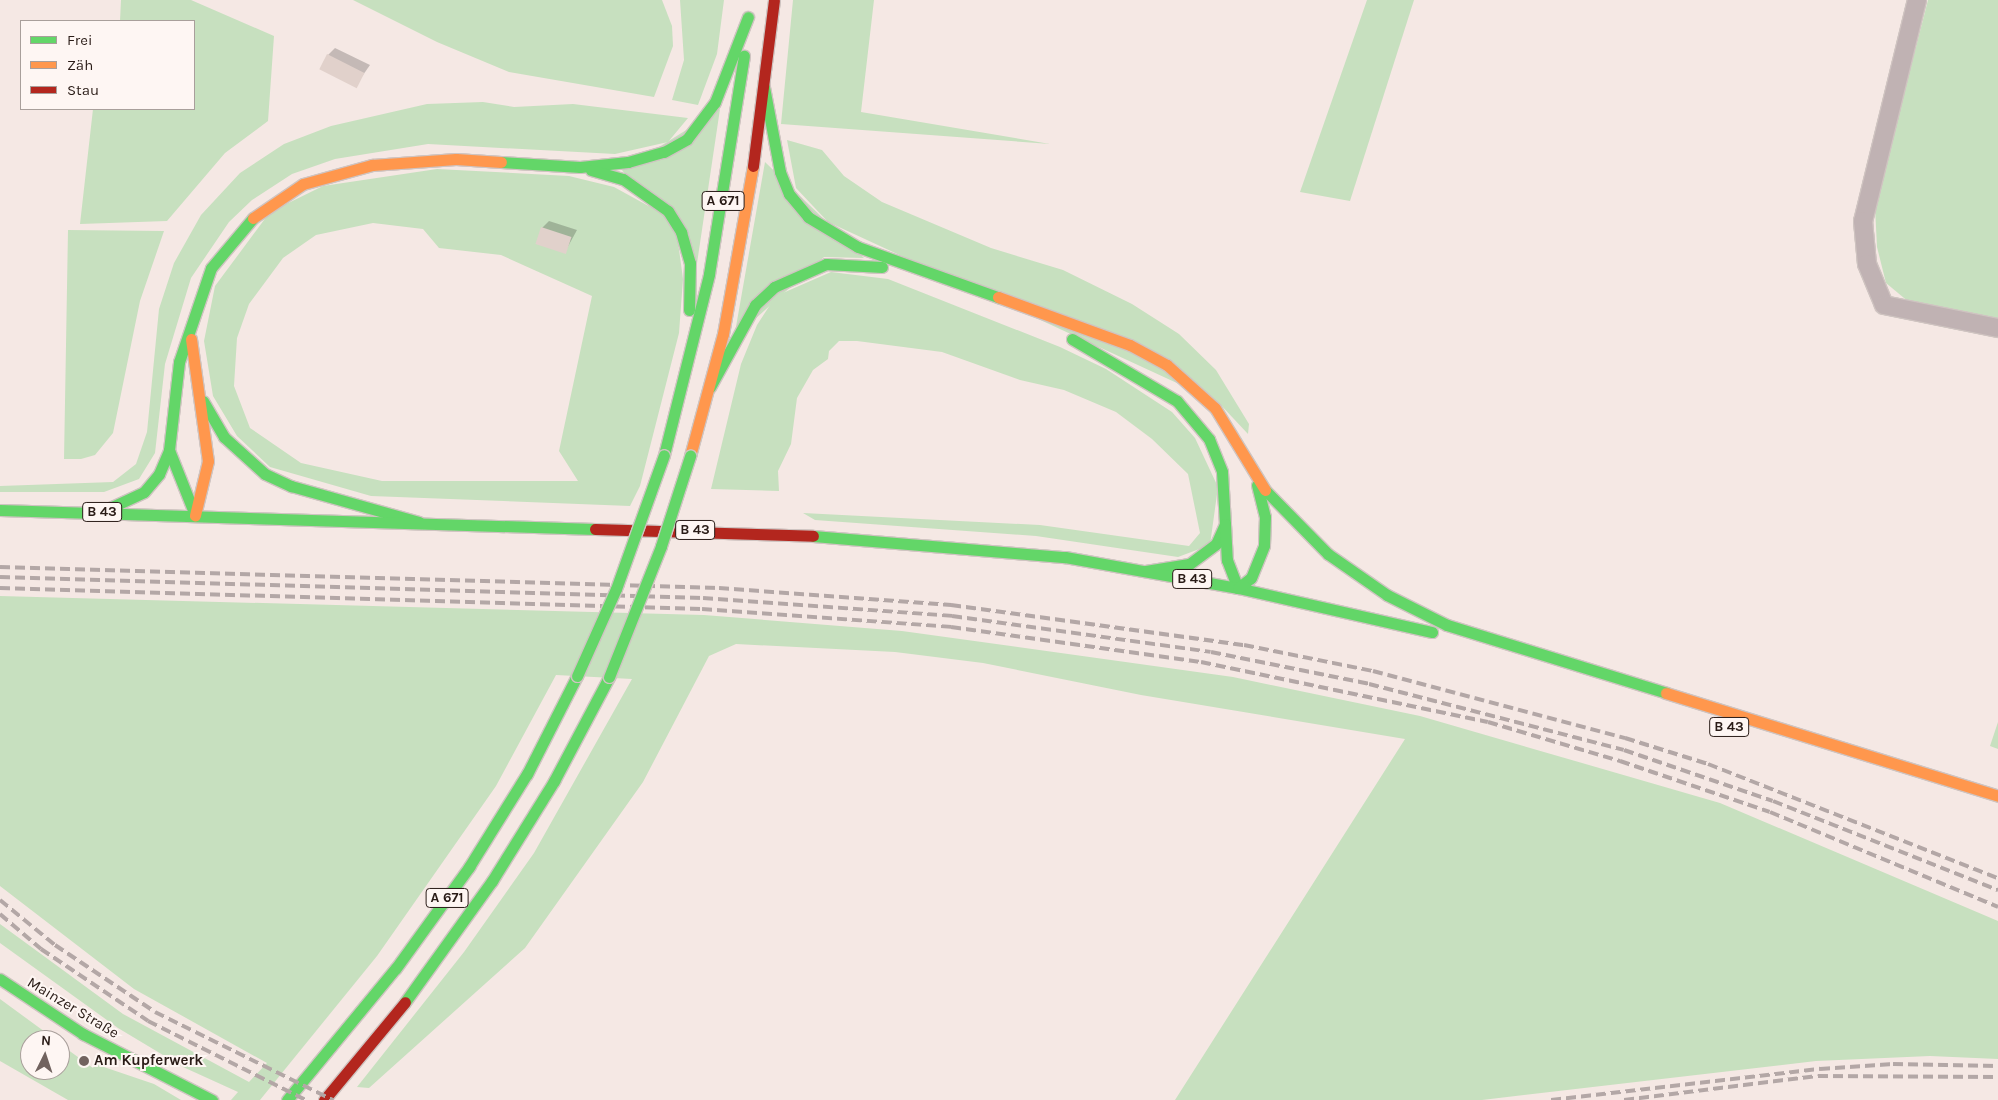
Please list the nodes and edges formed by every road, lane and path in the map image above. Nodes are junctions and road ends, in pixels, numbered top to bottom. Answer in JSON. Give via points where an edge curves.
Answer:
{"nodes":[{"id":1,"x":750,"y":0,"type":"edge"},
{"id":2,"x":774,"y":0,"type":"edge"},
{"id":3,"x":1918,"y":0,"type":"edge"},
{"id":4,"x":748,"y":17,"type":"junction"},
{"id":5,"x":764,"y":88,"type":"junction"},
{"id":6,"x":580,"y":167,"type":"junction"},
{"id":7,"x":190,"y":325,"type":"junction"},
{"id":8,"x":1998,"y":328,"type":"edge"},
{"id":9,"x":684,"y":383,"type":"junction"},
{"id":10,"x":710,"y":387,"type":"junction"},
{"id":11,"x":203,"y":401,"type":"junction"},
{"id":12,"x":168,"y":450,"type":"junction"},
{"id":13,"x":1256,"y":482,"type":"junction"},
{"id":14,"x":0,"y":510,"type":"edge"},
{"id":15,"x":101,"y":512,"type":"junction"},
{"id":16,"x":195,"y":515,"type":"junction"},
{"id":17,"x":419,"y":522,"type":"junction"},
{"id":18,"x":1225,"y":524,"type":"junction"},
{"id":19,"x":1146,"y":571,"type":"junction"},
{"id":20,"x":1238,"y":588,"type":"junction"},
{"id":21,"x":1460,"y":639,"type":"junction"},
{"id":22,"x":1549,"y":657,"type":"junction"},
{"id":23,"x":1724,"y":725,"type":"dead end"},
{"id":24,"x":1998,"y":796,"type":"edge"},
{"id":25,"x":0,"y":979,"type":"edge"},
{"id":26,"x":212,"y":1100,"type":"edge"},
{"id":27,"x":287,"y":1100,"type":"edge"},
{"id":28,"x":324,"y":1100,"type":"edge"}],
"edges":[{"from":1,"to":4,"type":"main road","number":"A 671"},
{"from":2,"to":5,"type":"main road","number":"A 671"},
{"from":3,"to":8,"type":"street","via":[[1863,221],[1867,264],[1884,305]]},
{"from":4,"to":6,"type":"main road","via":[[715,102],[687,139],[664,152],[628,162]]},
{"from":4,"to":9,"type":"main road","number":"A 671","via":[[720,219]]},
{"from":5,"to":10,"type":"main road","number":"A 671","via":[[745,226]]},
{"from":5,"to":13,"type":"main road","via":[[780,172],[789,194],[808,216],[858,247],[1149,354],[1184,378],[1215,408],[1239,443]]},
{"from":6,"to":7,"type":"main road","via":[[456,159],[409,161],[353,169],[303,184],[273,201],[226,243],[200,292]]},
{"from":6,"to":9,"type":"main road","via":[[623,179],[649,194],[668,211],[681,232],[690,288]]},
{"from":7,"to":11,"type":"main road","via":[[193,364]]},
{"from":7,"to":12,"type":"main road","via":[[177,370]]},
{"from":9,"to":27,"type":"main road","number":"A 671","bridge":true,"via":[[664,455],[626,562],[577,676],[526,774],[469,867],[396,968]]},
{"from":10,"to":18,"type":"main road","via":[[755,305],[774,287],[826,264],[874,265],[1050,330],[1164,391],[1200,425],[1216,455],[1225,489]]},
{"from":10,"to":28,"type":"main road","number":"A 671","bridge":true,"via":[[662,546],[609,677],[554,781],[492,881],[418,986]]},
{"from":11,"to":16,"type":"main road","via":[[208,461]]},
{"from":11,"to":17,"type":"main road","via":[[224,437],[265,474],[290,486]]},
{"from":12,"to":15,"type":"main road","via":[[160,474],[144,492]]},
{"from":12,"to":16,"type":"main road"},
{"from":13,"to":20,"type":"main road","via":[[1265,517],[1264,545],[1251,578]]},
{"from":13,"to":22,"type":"main road","via":[[1315,542],[1387,595],[1447,625]]},
{"from":14,"to":15,"type":"main road","number":"B 43"},
{"from":15,"to":16,"type":"main road","number":"B 43"},
{"from":16,"to":17,"type":"main road","number":"B 43"},
{"from":17,"to":19,"type":"main road","number":"B 43","via":[[834,538],[979,548]]},
{"from":18,"to":19,"type":"main road","via":[[1204,557],[1177,568]]},
{"from":18,"to":20,"type":"main road","via":[[1227,560]]},
{"from":19,"to":20,"type":"main road","number":"B 43"},
{"from":20,"to":21,"type":"main road","number":"B 43"},
{"from":21,"to":22,"type":"main road","number":"B 43"},
{"from":21,"to":23,"type":"main road","number":"B 43"},
{"from":22,"to":24,"type":"main road","number":"B 43"},
{"from":25,"to":26,"type":"main road","name":"Mainzer Straße","via":[[83,1034]]}]}
